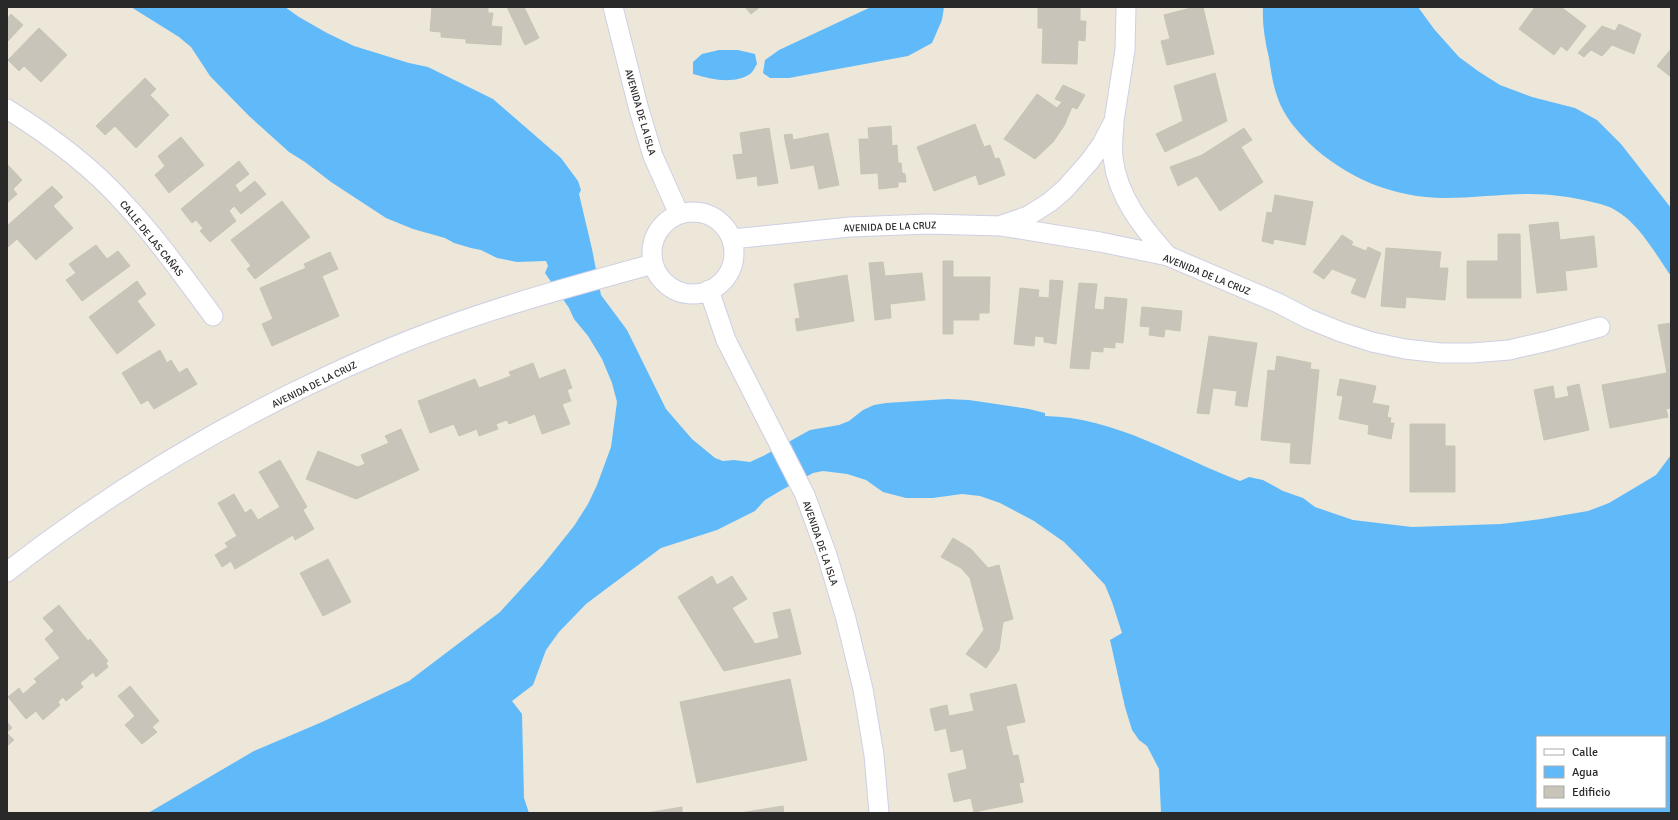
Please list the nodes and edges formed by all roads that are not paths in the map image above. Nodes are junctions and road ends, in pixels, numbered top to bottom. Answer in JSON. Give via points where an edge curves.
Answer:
{"nodes":[{"id":1,"x":613,"y":7,"type":"edge"},
{"id":2,"x":1126,"y":7,"type":"edge"},
{"id":3,"x":7,"y":110,"type":"edge"},
{"id":4,"x":1114,"y":120,"type":"junction"},
{"id":5,"x":679,"y":214,"type":"junction"},
{"id":6,"x":1001,"y":226,"type":"junction"},
{"id":7,"x":732,"y":239,"type":"junction"},
{"id":8,"x":1168,"y":256,"type":"junction"},
{"id":9,"x":653,"y":264,"type":"junction"},
{"id":10,"x":709,"y":290,"type":"junction"},
{"id":11,"x":213,"y":316,"type":"dead end"},
{"id":12,"x":1600,"y":327,"type":"dead end"},
{"id":13,"x":7,"y":572,"type":"edge"},
{"id":14,"x":879,"y":813,"type":"edge"}],
"edges":[{"from":1,"to":5,"type":"street","name":"AVENIDA DE LA ISLA","via":[[653,156]]},
{"from":2,"to":4,"type":"street","via":[[1125,50]]},
{"from":3,"to":11,"type":"street","name":"CALLE DE LAS CAÑAS","via":[[32,124],[90,169],[152,234]]},
{"from":4,"to":6,"type":"street","via":[[1102,144],[1065,189],[1028,216]]},
{"from":4,"to":8,"type":"street","via":[[1113,158],[1120,186],[1145,231]]},
{"from":5,"to":7,"type":"street","via":[[695,212],[711,215],[720,221]]},
{"from":5,"to":9,"type":"street","via":[[659,228],[651,252]]},
{"from":6,"to":7,"type":"street","name":"AVENIDA DE LA CRUZ","via":[[928,224],[850,227]]},
{"from":6,"to":8,"type":"street","name":"AVENIDA DE LA CRUZ"},
{"from":7,"to":10,"type":"street","via":[[733,264],[720,284]]},
{"from":8,"to":12,"type":"street","name":"AVENIDA DE LA CRUZ","via":[[1341,332],[1405,349],[1441,353],[1509,350]]},
{"from":9,"to":10,"type":"street","via":[[661,279],[675,290],[698,294]]},
{"from":9,"to":13,"type":"street","name":"AVENIDA DE LA CRUZ","via":[[548,293],[461,321],[321,379],[257,411],[152,470],[66,528]]},
{"from":10,"to":14,"type":"street","name":"AVENIDA DE LA ISLA","via":[[726,340],[805,494],[827,555],[863,689],[874,755]]}]}
